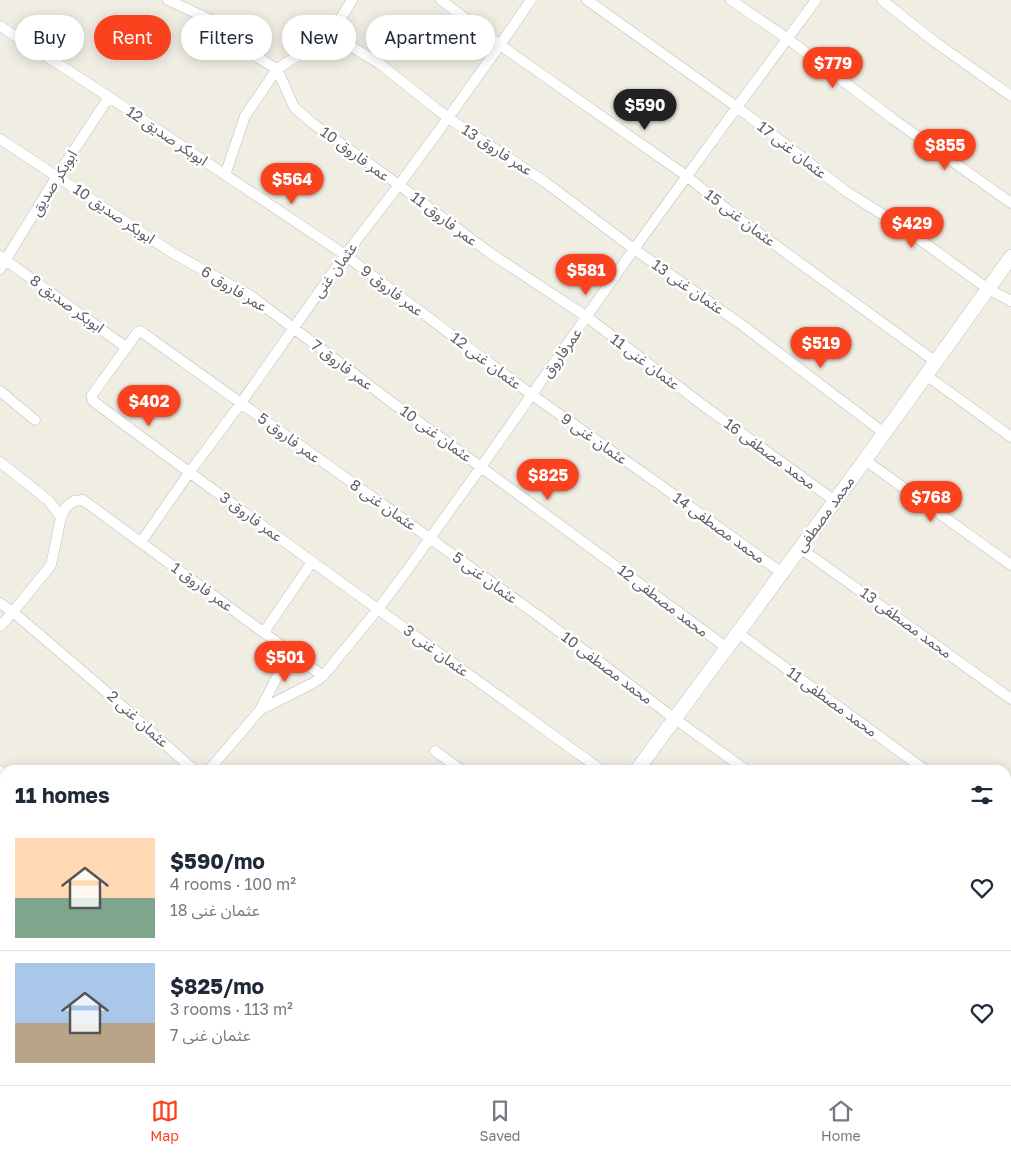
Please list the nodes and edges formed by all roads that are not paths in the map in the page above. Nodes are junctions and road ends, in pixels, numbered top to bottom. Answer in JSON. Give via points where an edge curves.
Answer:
{"nodes":[{"id":1,"x":168,"y":0,"type":"edge"},
{"id":2,"x":351,"y":0,"type":"edge"},
{"id":3,"x":441,"y":0,"type":"edge"},
{"id":4,"x":531,"y":0,"type":"edge"},
{"id":5,"x":587,"y":0,"type":"edge"},
{"id":6,"x":731,"y":0,"type":"edge"},
{"id":7,"x":816,"y":0,"type":"edge"},
{"id":8,"x":882,"y":0,"type":"edge"},
{"id":9,"x":342,"y":15,"type":"edge"},
{"id":10,"x":0,"y":26,"type":"edge"},
{"id":11,"x":788,"y":39,"type":"junction"},
{"id":12,"x":500,"y":45,"type":"junction"},
{"id":13,"x":356,"y":49,"type":"edge"},
{"id":14,"x":291,"y":60,"type":"edge"},
{"id":15,"x":277,"y":69,"type":"junction"},
{"id":16,"x":1011,"y":96,"type":"edge"},
{"id":17,"x":109,"y":97,"type":"junction"},
{"id":18,"x":737,"y":107,"type":"junction"},
{"id":19,"x":448,"y":118,"type":"junction"},
{"id":20,"x":0,"y":139,"type":"edge"},
{"id":21,"x":225,"y":175,"type":"junction"},
{"id":22,"x":57,"y":176,"type":"junction"},
{"id":23,"x":688,"y":177,"type":"junction"},
{"id":24,"x":399,"y":185,"type":"junction"},
{"id":25,"x":1011,"y":203,"type":"edge"},
{"id":26,"x":634,"y":249,"type":"junction"},
{"id":27,"x":171,"y":252,"type":"joint"},
{"id":28,"x":345,"y":255,"type":"junction"},
{"id":29,"x":1011,"y":257,"type":"edge"},
{"id":30,"x":3,"y":258,"type":"edge"},
{"id":31,"x":0,"y":269,"type":"edge"},
{"id":32,"x":988,"y":289,"type":"junction"},
{"id":33,"x":1011,"y":301,"type":"edge"},
{"id":34,"x":586,"y":317,"type":"junction"},
{"id":35,"x":440,"y":327,"type":"joint"},
{"id":36,"x":294,"y":329,"type":"junction"},
{"id":37,"x":127,"y":348,"type":"junction"},
{"id":38,"x":936,"y":362,"type":"junction"},
{"id":39,"x":926,"y":375,"type":"junction"},
{"id":40,"x":0,"y":391,"type":"edge"},
{"id":41,"x":532,"y":396,"type":"junction"},
{"id":42,"x":390,"y":401,"type":"joint"},
{"id":43,"x":241,"y":404,"type":"junction"},
{"id":44,"x":704,"y":406,"type":"joint"},
{"id":45,"x":35,"y":420,"type":"dead end"},
{"id":46,"x":884,"y":433,"type":"junction"},
{"id":47,"x":1011,"y":437,"type":"edge"},
{"id":48,"x":865,"y":460,"type":"junction"},
{"id":49,"x":0,"y":462,"type":"edge"},
{"id":50,"x":481,"y":467,"type":"junction"},
{"id":51,"x":337,"y":472,"type":"joint"},
{"id":52,"x":189,"y":473,"type":"junction"},
{"id":53,"x":656,"y":482,"type":"joint"},
{"id":54,"x":835,"y":501,"type":"junction"},
{"id":55,"x":61,"y":518,"type":"junction"},
{"id":56,"x":430,"y":538,"type":"junction"},
{"id":57,"x":141,"y":542,"type":"junction"},
{"id":58,"x":800,"y":548,"type":"junction"},
{"id":59,"x":600,"y":554,"type":"joint"},
{"id":60,"x":312,"y":562,"type":"junction"},
{"id":61,"x":1011,"y":565,"type":"edge"},
{"id":62,"x":782,"y":573,"type":"junction"},
{"id":63,"x":0,"y":603,"type":"edge"},
{"id":64,"x":378,"y":609,"type":"junction"},
{"id":65,"x":13,"y":612,"type":"junction"},
{"id":66,"x":540,"y":617,"type":"joint"},
{"id":67,"x":0,"y":626,"type":"edge"},
{"id":68,"x":264,"y":632,"type":"junction"},
{"id":69,"x":738,"y":633,"type":"junction"},
{"id":70,"x":727,"y":648,"type":"junction"},
{"id":71,"x":290,"y":652,"type":"junction"},
{"id":72,"x":323,"y":676,"type":"junction"},
{"id":73,"x":1011,"y":699,"type":"edge"},
{"id":74,"x":260,"y":710,"type":"junction"},
{"id":75,"x":675,"y":718,"type":"junction"},
{"id":76,"x":435,"y":751,"type":"dead end"},
{"id":77,"x":188,"y":765,"type":"edge"},
{"id":78,"x":213,"y":765,"type":"edge"},
{"id":79,"x":454,"y":765,"type":"edge"},
{"id":80,"x":594,"y":765,"type":"edge"},
{"id":81,"x":641,"y":765,"type":"edge"},
{"id":82,"x":739,"y":765,"type":"edge"},
{"id":83,"x":918,"y":765,"type":"edge"}],
"edges":[{"from":1,"to":15,"type":"street","via":[[211,20]]},
{"from":2,"to":9,"type":"street"},
{"from":3,"to":12,"type":"street","name":"عثمان غنی 15"},
{"from":4,"to":12,"type":"street","name":"عثمان غنی"},
{"from":5,"to":18,"type":"street","name":"عثمان غنی 17"},
{"from":6,"to":11,"type":"street"},
{"from":7,"to":11,"type":"street","name":"عمرفاروق"},
{"from":8,"to":16,"type":"street"},
{"from":10,"to":17,"type":"street","name":"ابوبکر صدیق 12"},
{"from":11,"to":18,"type":"street","name":"عمرفاروق"},
{"from":11,"to":25,"type":"street"},
{"from":12,"to":19,"type":"street","name":"عثمان غنی"},
{"from":12,"to":23,"type":"street","name":"عثمان غنی 15"},
{"from":13,"to":19,"type":"street","name":"عمر فاروق 13","via":[[380,64]]},
{"from":14,"to":15,"type":"street"},
{"from":15,"to":21,"type":"street","via":[[245,116]]},
{"from":15,"to":24,"type":"street","name":"عمر فاروق 10","via":[[294,108]]},
{"from":17,"to":21,"type":"street","name":"ابوبکر صدیق 12"},
{"from":17,"to":22,"type":"street","name":"ابوبکر صدیق"},
{"from":18,"to":23,"type":"street","name":"عمرفاروق"},
{"from":18,"to":32,"type":"street","name":"عثمان غنی 17","via":[[846,192],[901,226]]},
{"from":19,"to":24,"type":"street","name":"عثمان غنی"},
{"from":19,"to":26,"type":"street","name":"عمر فاروق 13","via":[[546,182]]},
{"from":20,"to":22,"type":"street","name":"ابوبکر صدیق 10"},
{"from":21,"to":28,"type":"street","name":"ابوبکر صدیق 12"},
{"from":22,"to":27,"type":"street","name":"ابوبکر صدیق 10"},
{"from":22,"to":30,"type":"street","name":"ابوبکر صدیق"},
{"from":23,"to":26,"type":"street","name":"عمرفاروق"},
{"from":23,"to":38,"type":"street","name":"عثمان غنی 15","via":[[734,215]]},
{"from":24,"to":28,"type":"street","name":"عثمان غنی"},
{"from":24,"to":34,"type":"street","name":"عمر فاروق 11"},
{"from":26,"to":34,"type":"street","name":"عمرفاروق"},
{"from":26,"to":46,"type":"street","name":"عثمان غنی 13","via":[[742,324]]},
{"from":27,"to":36,"type":"street","name":"عمر فاروق 6","via":[[251,296]]},
{"from":28,"to":35,"type":"street","name":"عمر فاروق 9"},
{"from":28,"to":36,"type":"street","name":"عثمان غنی"},
{"from":29,"to":32,"type":"street","name":"محمد مصطفی"},
{"from":30,"to":31,"type":"street","name":"ابوبکر صدیق"},
{"from":30,"to":37,"type":"street","name":"ابوبکر صدیق 8"},
{"from":32,"to":33,"type":"street","name":"عثمان غنی 17"},
{"from":32,"to":38,"type":"street","name":"محمد مصطفی"},
{"from":34,"to":41,"type":"street","name":"عمرفاروق"},
{"from":34,"to":44,"type":"street","name":"عثمان غنی 11"},
{"from":35,"to":41,"type":"street","name":"عثمان غنی 12"},
{"from":36,"to":42,"type":"street","name":"عمر فاروق 7"},
{"from":36,"to":43,"type":"street","name":"عثمان غنی"},
{"from":37,"to":43,"type":"street","name":"عمر فاروق 5","via":[[140,331]]},
{"from":37,"to":52,"type":"street","name":"عمر فاروق 3","via":[[92,398]]},
{"from":38,"to":39,"type":"street","name":"محمد مصطفی"},
{"from":39,"to":46,"type":"street","name":"محمد مصطفی"},
{"from":39,"to":47,"type":"street"},
{"from":40,"to":45,"type":"street"},
{"from":41,"to":50,"type":"street","name":"عمرفاروق"},
{"from":41,"to":53,"type":"street","name":"عثمان غنی 9"},
{"from":42,"to":50,"type":"street","name":"عثمان غنی 10"},
{"from":43,"to":51,"type":"street","name":"عمر فاروق 5"},
{"from":43,"to":52,"type":"street","name":"عثمان غنی"},
{"from":44,"to":54,"type":"street","name":"محمد مصطفی 16"},
{"from":46,"to":48,"type":"street","name":"محمد مصطفی"},
{"from":48,"to":54,"type":"street","name":"محمد مصطفی"},
{"from":48,"to":61,"type":"street"},
{"from":49,"to":55,"type":"street","via":[[48,501]]},
{"from":50,"to":56,"type":"street","name":"عمرفاروق"},
{"from":50,"to":59,"type":"street","name":"عثمان غنی 10"},
{"from":51,"to":56,"type":"street","name":"عثمان غنی 8"},
{"from":52,"to":57,"type":"street","name":"عثمان غنی"},
{"from":52,"to":60,"type":"street","name":"عمر فاروق 3"},
{"from":53,"to":62,"type":"street","name":"محمد مصطفی 14"},
{"from":54,"to":58,"type":"street","name":"محمد مصطفی"},
{"from":55,"to":57,"type":"street","name":"عمر فاروق 1","via":[[66,507],[74,501],[83,500]]},
{"from":55,"to":65,"type":"street","via":[[51,565]]},
{"from":56,"to":64,"type":"street","name":"عمرفاروق"},
{"from":56,"to":66,"type":"street","name":"عثمان غنی 5"},
{"from":57,"to":68,"type":"street","name":"عمر فاروق 1"},
{"from":58,"to":62,"type":"street","name":"محمد مصطفی"},
{"from":58,"to":73,"type":"street","name":"محمد مصطفی 13"},
{"from":59,"to":70,"type":"street","name":"محمد مصطفی 12"},
{"from":60,"to":64,"type":"street","name":"عمر فاروق 3"},
{"from":60,"to":68,"type":"street"},
{"from":62,"to":69,"type":"street","name":"محمد مصطفی"},
{"from":63,"to":65,"type":"street","name":"عثمان غنی 2"},
{"from":64,"to":72,"type":"street"},
{"from":64,"to":80,"type":"street","name":"عثمان غنی 3"},
{"from":65,"to":67,"type":"street"},
{"from":65,"to":77,"type":"street","name":"عثمان غنی 2"},
{"from":66,"to":75,"type":"street","name":"محمد مصطفی 10"},
{"from":68,"to":71,"type":"street","name":"عمر فاروق 1"},
{"from":69,"to":70,"type":"street","name":"محمد مصطفی"},
{"from":69,"to":83,"type":"street","name":"محمد مصطفی 11"},
{"from":70,"to":75,"type":"street","name":"محمد مصطفی"},
{"from":71,"to":72,"type":"street","name":"عمر فاروق 1"},
{"from":71,"to":74,"type":"street"},
{"from":72,"to":74,"type":"street"},
{"from":74,"to":78,"type":"street"},
{"from":75,"to":81,"type":"street","name":"محمد مصطفی"},
{"from":75,"to":82,"type":"street","name":"محمد مصطفی 10"},
{"from":76,"to":79,"type":"street"}]}
